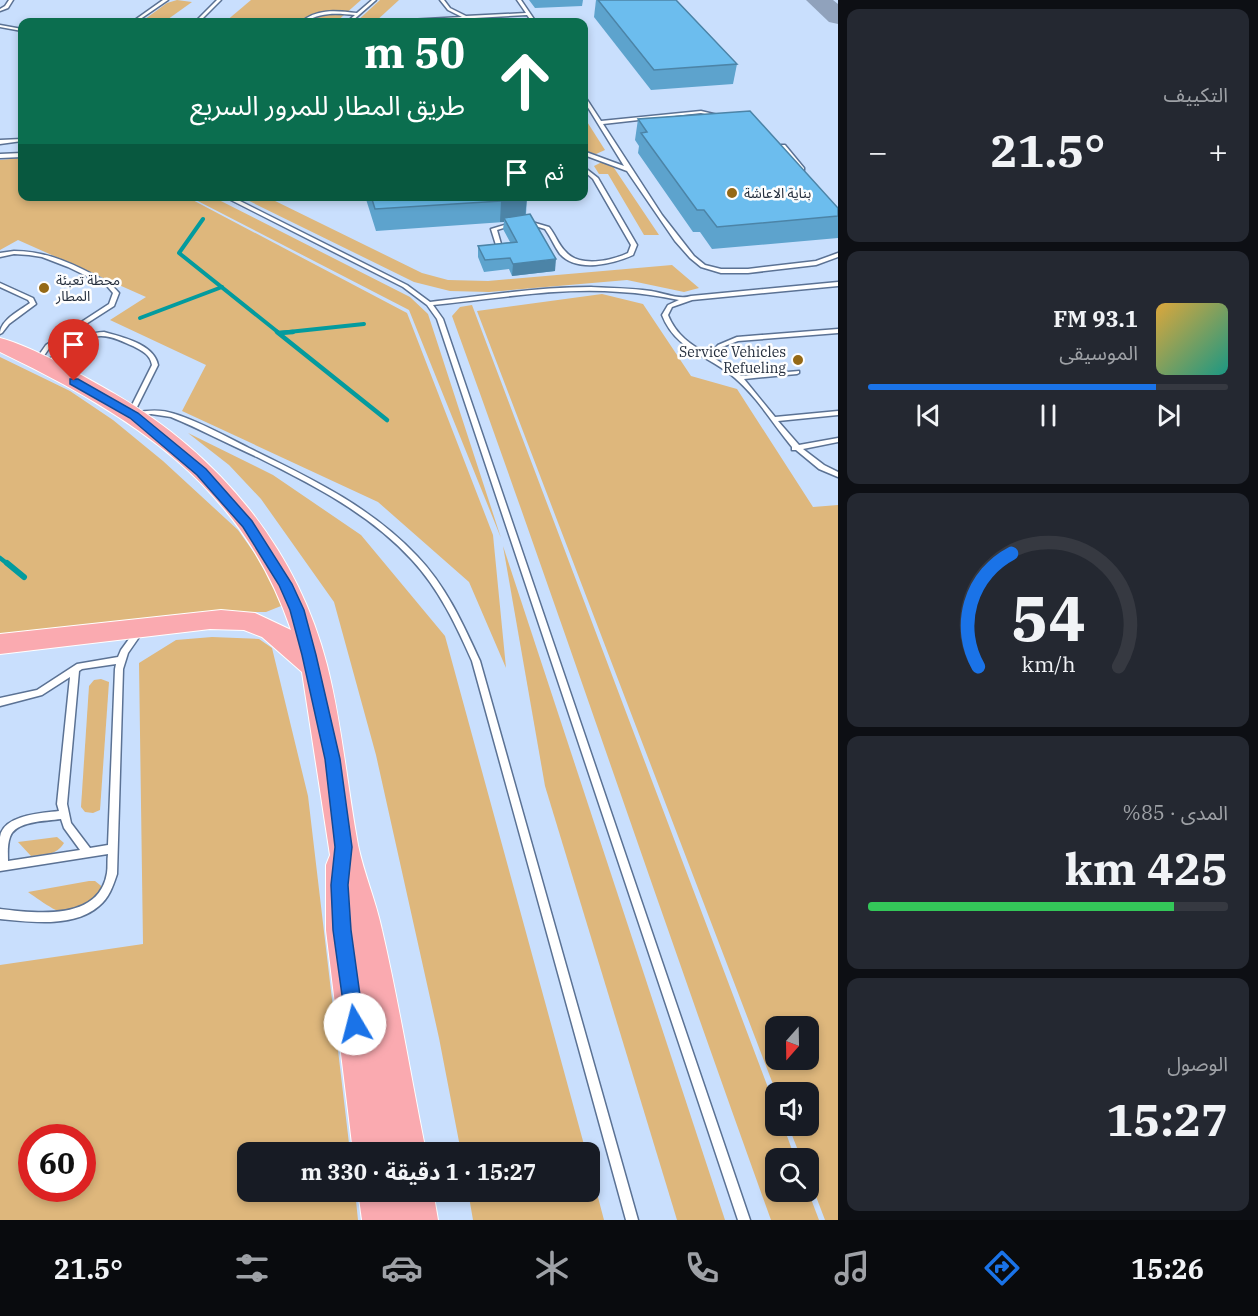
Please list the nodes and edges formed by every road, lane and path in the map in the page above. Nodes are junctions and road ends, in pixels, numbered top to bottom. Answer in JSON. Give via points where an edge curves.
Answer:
{"nodes":[{"id":1,"x":11,"y":0,"type":"edge"},
{"id":2,"x":166,"y":0,"type":"edge"},
{"id":3,"x":213,"y":0,"type":"edge"},
{"id":4,"x":219,"y":0,"type":"edge"},
{"id":5,"x":374,"y":0,"type":"edge"},
{"id":6,"x":442,"y":0,"type":"edge"},
{"id":7,"x":519,"y":0,"type":"edge"},
{"id":8,"x":0,"y":10,"type":"edge"},
{"id":9,"x":358,"y":14,"type":"junction"},
{"id":10,"x":528,"y":14,"type":"junction"},
{"id":11,"x":494,"y":16,"type":"joint"},
{"id":12,"x":470,"y":17,"type":"junction"},
{"id":13,"x":140,"y":18,"type":"edge"},
{"id":14,"x":201,"y":18,"type":"edge"},
{"id":15,"x":310,"y":18,"type":"edge"},
{"id":16,"x":354,"y":18,"type":"edge"},
{"id":17,"x":466,"y":18,"type":"edge"},
{"id":18,"x":531,"y":18,"type":"edge"},
{"id":19,"x":0,"y":26,"type":"edge"},
{"id":20,"x":18,"y":29,"type":"edge"},
{"id":21,"x":588,"y":104,"type":"edge"},
{"id":22,"x":600,"y":123,"type":"junction"},
{"id":23,"x":726,"y":123,"type":"edge"},
{"id":24,"x":18,"y":140,"type":"edge"},
{"id":25,"x":0,"y":142,"type":"edge"},
{"id":26,"x":783,"y":146,"type":"edge"},
{"id":27,"x":18,"y":154,"type":"edge"},
{"id":28,"x":588,"y":154,"type":"edge"},
{"id":29,"x":0,"y":156,"type":"edge"},
{"id":30,"x":630,"y":170,"type":"junction"},
{"id":31,"x":588,"y":172,"type":"edge"},
{"id":32,"x":810,"y":178,"type":"edge"},
{"id":33,"x":235,"y":201,"type":"edge"},
{"id":34,"x":498,"y":244,"type":"edge"},
{"id":35,"x":0,"y":255,"type":"edge"},
{"id":36,"x":838,"y":255,"type":"edge"},
{"id":37,"x":838,"y":284,"type":"edge"},
{"id":38,"x":0,"y":285,"type":"edge"},
{"id":39,"x":682,"y":299,"type":"junction"},
{"id":40,"x":429,"y":304,"type":"junction"},
{"id":41,"x":838,"y":331,"type":"edge"},
{"id":42,"x":0,"y":332,"type":"edge"},
{"id":43,"x":0,"y":344,"type":"edge"},
{"id":44,"x":711,"y":357,"type":"junction"},
{"id":45,"x":38,"y":363,"type":"junction"},
{"id":46,"x":797,"y":372,"type":"dead end"},
{"id":47,"x":739,"y":378,"type":"junction"},
{"id":48,"x":838,"y":413,"type":"edge"},
{"id":49,"x":133,"y":414,"type":"junction"},
{"id":50,"x":773,"y":419,"type":"junction"},
{"id":51,"x":838,"y":440,"type":"edge"},
{"id":52,"x":795,"y":448,"type":"junction"},
{"id":53,"x":838,"y":475,"type":"edge"},
{"id":54,"x":145,"y":626,"type":"junction"},
{"id":55,"x":0,"y":644,"type":"edge"},
{"id":56,"x":120,"y":660,"type":"junction"},
{"id":57,"x":75,"y":669,"type":"junction"},
{"id":58,"x":315,"y":678,"type":"junction"},
{"id":59,"x":0,"y":702,"type":"edge"},
{"id":60,"x":64,"y":814,"type":"junction"},
{"id":61,"x":344,"y":847,"type":"junction"},
{"id":62,"x":113,"y":849,"type":"junction"},
{"id":63,"x":88,"y":853,"type":"junction"},
{"id":64,"x":2,"y":867,"type":"edge"},
{"id":65,"x":0,"y":914,"type":"edge"},
{"id":66,"x":371,"y":1142,"type":"edge"},
{"id":67,"x":405,"y":1142,"type":"edge"},
{"id":68,"x":379,"y":1202,"type":"edge"},
{"id":69,"x":416,"y":1202,"type":"edge"},
{"id":70,"x":381,"y":1220,"type":"edge"},
{"id":71,"x":420,"y":1220,"type":"edge"},
{"id":72,"x":632,"y":1220,"type":"edge"},
{"id":73,"x":744,"y":1220,"type":"edge"}],
"edges":[{"from":1,"to":8,"type":"lane"},
{"from":2,"to":13,"type":"lane"},
{"from":3,"to":4,"type":"lane"},
{"from":4,"to":14,"type":"lane"},
{"from":5,"to":9,"type":"lane"},
{"from":6,"to":12,"type":"lane","via":[[449,9]]},
{"from":7,"to":10,"type":"lane"},
{"from":9,"to":15,"type":"lane","via":[[323,11]]},
{"from":9,"to":16,"type":"lane"},
{"from":10,"to":11,"type":"lane"},
{"from":10,"to":18,"type":"lane"},
{"from":11,"to":12,"type":"lane"},
{"from":12,"to":17,"type":"lane"},
{"from":19,"to":20,"type":"lane"},
{"from":21,"to":22,"type":"lane"},
{"from":22,"to":23,"type":"lane","via":[[701,112],[715,114]]},
{"from":22,"to":30,"type":"lane"},
{"from":24,"to":25,"type":"lane"},
{"from":26,"to":32,"type":"lane"},
{"from":27,"to":29,"type":"lane"},
{"from":28,"to":30,"type":"lane"},
{"from":30,"to":36,"type":"lane","via":[[690,258],[702,266],[736,272],[815,263]]},
{"from":31,"to":34,"type":"lane","via":[[634,245],[631,254],[592,262],[573,260],[562,253],[547,228],[527,222],[495,228],[493,234]]},
{"from":33,"to":40,"type":"lane","via":[[405,286]]},
{"from":35,"to":45,"type":"lane","via":[[37,253],[109,285],[116,293],[112,304],[48,346]]},
{"from":37,"to":39,"type":"lane"},
{"from":38,"to":42,"type":"lane","via":[[32,299],[33,304]]},
{"from":39,"to":40,"type":"lane","via":[[651,292],[602,289]]},
{"from":39,"to":44,"type":"lane","via":[[666,310],[666,320],[679,339]]},
{"from":40,"to":73,"type":"lane","via":[[443,327]]},
{"from":41,"to":44,"type":"lane","via":[[736,339],[720,346]]},
{"from":43,"to":45,"type":"main road"},
{"from":44,"to":47,"type":"lane"},
{"from":45,"to":49,"type":"main road"},
{"from":45,"to":49,"type":"lane","via":[[58,358],[82,340],[100,333],[115,335],[148,351],[155,365]]},
{"from":46,"to":47,"type":"lane"},
{"from":47,"to":50,"type":"lane"},
{"from":48,"to":50,"type":"lane"},
{"from":49,"to":58,"type":"main road","via":[[201,472],[261,543],[297,610]]},
{"from":49,"to":72,"type":"lane","via":[[172,415],[332,491],[368,514],[408,549],[448,600],[476,661]]},
{"from":50,"to":52,"type":"lane"},
{"from":51,"to":52,"type":"lane"},
{"from":52,"to":53,"type":"lane","via":[[811,462]]},
{"from":54,"to":55,"type":"main road"},
{"from":54,"to":56,"type":"lane","via":[[128,644]]},
{"from":54,"to":58,"type":"main road","via":[[218,619],[257,624],[288,641],[312,666]]},
{"from":56,"to":57,"type":"lane"},
{"from":56,"to":62,"type":"lane"},
{"from":57,"to":59,"type":"lane","via":[[39,693]]},
{"from":57,"to":60,"type":"lane"},
{"from":58,"to":61,"type":"main road","via":[[332,759]]},
{"from":60,"to":63,"type":"lane","via":[[73,835]]},
{"from":60,"to":64,"type":"lane","via":[[21,822],[9,829]]},
{"from":61,"to":66,"type":"main road","via":[[340,885],[346,960]]},
{"from":61,"to":67,"type":"main road","via":[[368,936]]},
{"from":62,"to":63,"type":"lane"},
{"from":62,"to":65,"type":"lane","via":[[110,884],[99,902],[89,909],[53,917]]},
{"from":63,"to":64,"type":"lane"},
{"from":68,"to":70,"type":"main road"},
{"from":69,"to":71,"type":"main road"}]}
